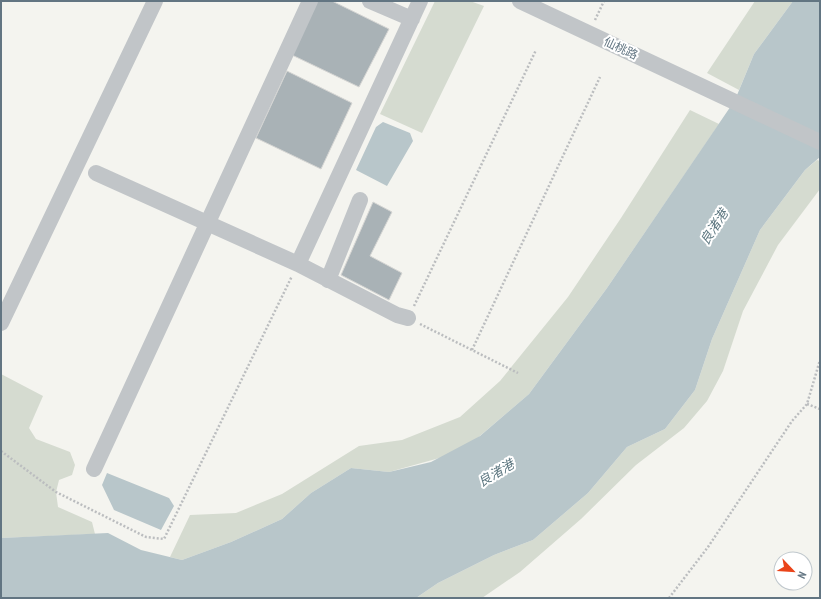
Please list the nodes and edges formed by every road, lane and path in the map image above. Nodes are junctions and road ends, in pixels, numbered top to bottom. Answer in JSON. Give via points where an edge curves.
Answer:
{"nodes":[{"id":1,"x":155,"y":1,"type":"edge"},
{"id":2,"x":310,"y":1,"type":"edge"},
{"id":3,"x":370,"y":1,"type":"edge"},
{"id":4,"x":420,"y":1,"type":"edge"},
{"id":5,"x":520,"y":1,"type":"edge"},
{"id":6,"x":604,"y":1,"type":"edge"},
{"id":7,"x":412,"y":19,"type":"junction"},
{"id":8,"x":589,"y":33,"type":"junction"},
{"id":9,"x":536,"y":50,"type":"dead end"},
{"id":10,"x":600,"y":77,"type":"dead end"},
{"id":11,"x":820,"y":142,"type":"edge"},
{"id":12,"x":96,"y":173,"type":"dead end"},
{"id":13,"x":360,"y":200,"type":"dead end"},
{"id":14,"x":208,"y":224,"type":"junction"},
{"id":15,"x":298,"y":264,"type":"junction"},
{"id":16,"x":328,"y":280,"type":"junction"},
{"id":17,"x":408,"y":318,"type":"junction"},
{"id":18,"x":1,"y":323,"type":"edge"},
{"id":19,"x":472,"y":350,"type":"junction"},
{"id":20,"x":820,"y":360,"type":"edge"},
{"id":21,"x":518,"y":373,"type":"dead end"},
{"id":22,"x":807,"y":404,"type":"junction"},
{"id":23,"x":820,"y":410,"type":"edge"},
{"id":24,"x":1,"y":451,"type":"edge"},
{"id":25,"x":94,"y":469,"type":"dead end"},
{"id":26,"x":669,"y":598,"type":"edge"}],
"edges":[{"from":1,"to":18,"type":"street"},
{"from":2,"to":14,"type":"street"},
{"from":3,"to":7,"type":"street"},
{"from":4,"to":7,"type":"street"},
{"from":5,"to":8,"type":"street","name":"仙桃路"},
{"from":6,"to":8,"type":"path"},
{"from":7,"to":15,"type":"street"},
{"from":8,"to":11,"type":"street","name":"仙桃路"},
{"from":9,"to":17,"type":"path"},
{"from":10,"to":19,"type":"path"},
{"from":12,"to":14,"type":"street"},
{"from":13,"to":16,"type":"street"},
{"from":14,"to":15,"type":"street"},
{"from":14,"to":25,"type":"street"},
{"from":15,"to":16,"type":"street"},
{"from":15,"to":24,"type":"path","via":[[164,539],[146,537],[56,492]]},
{"from":16,"to":17,"type":"street","via":[[397,315]]},
{"from":17,"to":19,"type":"path"},
{"from":19,"to":21,"type":"path"},
{"from":20,"to":22,"type":"path"},
{"from":22,"to":23,"type":"path"},
{"from":22,"to":26,"type":"path","via":[[792,421],[708,547]]}]}
